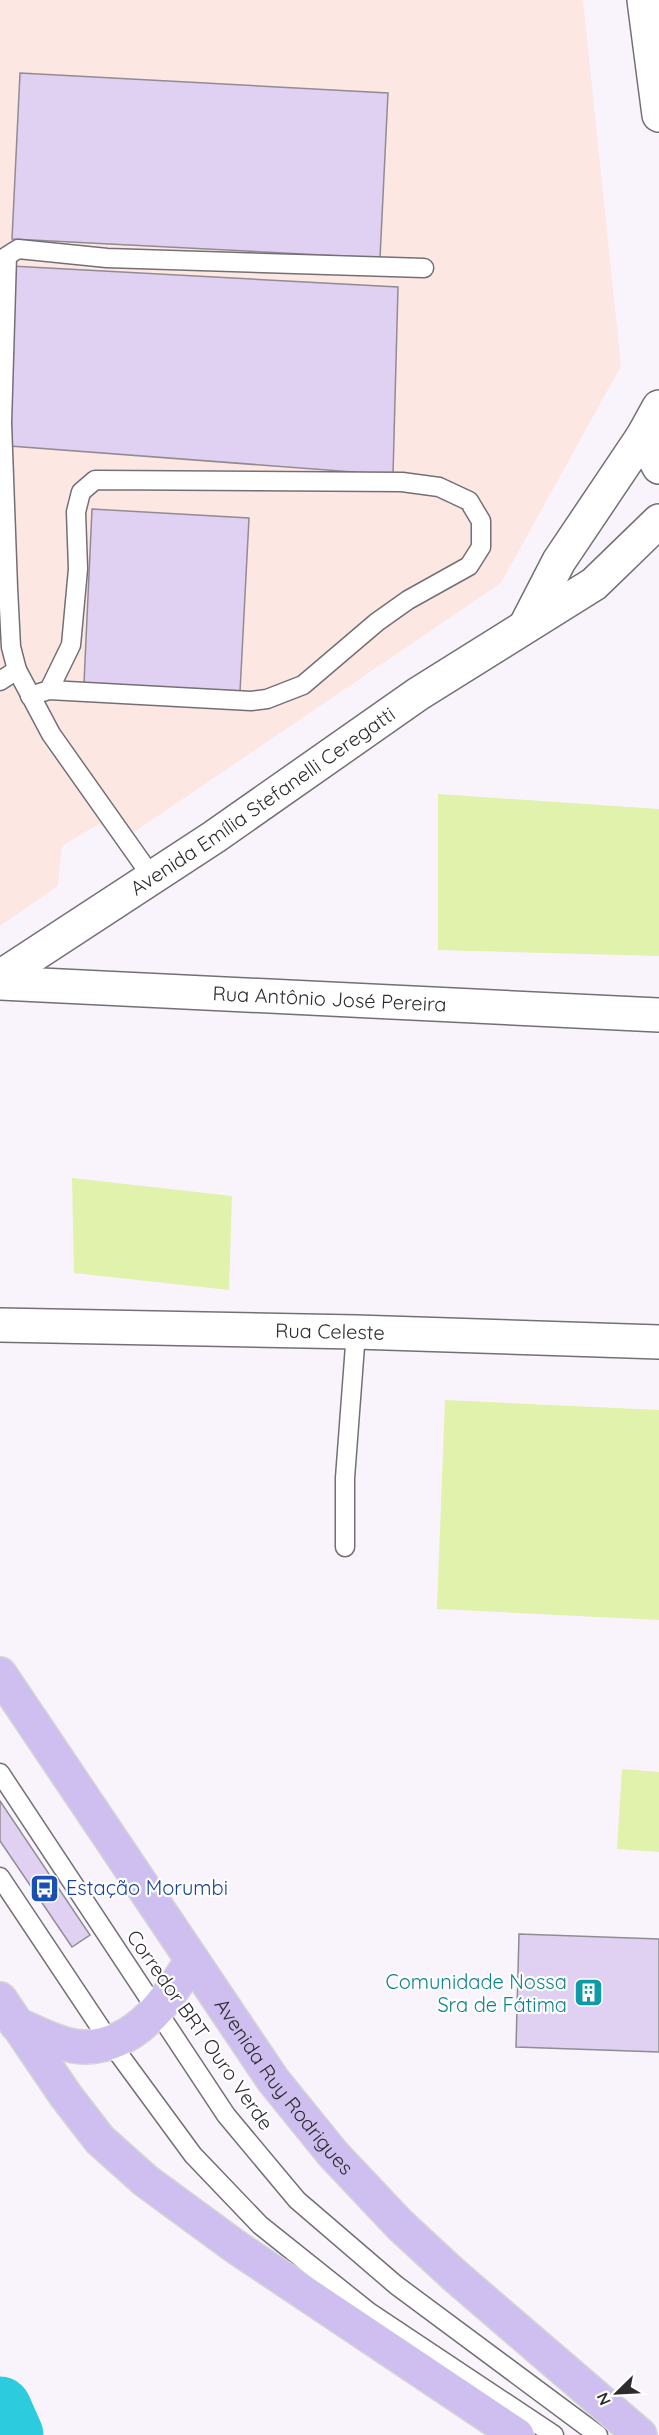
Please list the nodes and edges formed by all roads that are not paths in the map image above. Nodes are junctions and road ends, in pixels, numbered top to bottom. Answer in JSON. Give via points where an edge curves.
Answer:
{"nodes":[{"id":1,"x":644,"y":0,"type":"edge"},
{"id":2,"x":659,"y":115,"type":"edge"},
{"id":3,"x":424,"y":268,"type":"dead end"},
{"id":4,"x":659,"y":406,"type":"edge"},
{"id":5,"x":644,"y":436,"type":"junction"},
{"id":6,"x":659,"y":467,"type":"edge"},
{"id":7,"x":659,"y":521,"type":"edge"},
{"id":8,"x":526,"y":627,"type":"junction"},
{"id":9,"x":17,"y":670,"type":"junction"},
{"id":10,"x":0,"y":681,"type":"edge"},
{"id":11,"x":49,"y":690,"type":"junction"},
{"id":12,"x":30,"y":696,"type":"junction"},
{"id":13,"x":152,"y":877,"type":"junction"},
{"id":14,"x":0,"y":977,"type":"edge"},
{"id":15,"x":0,"y":984,"type":"edge"},
{"id":16,"x":659,"y":1015,"type":"edge"},
{"id":17,"x":0,"y":1325,"type":"edge"},
{"id":18,"x":356,"y":1332,"type":"junction"},
{"id":19,"x":659,"y":1342,"type":"edge"},
{"id":20,"x":345,"y":1547,"type":"dead end"},
{"id":21,"x":0,"y":1674,"type":"edge"},
{"id":22,"x":0,"y":1773,"type":"edge"},
{"id":23,"x":0,"y":1877,"type":"edge"},
{"id":24,"x":192,"y":1960,"type":"junction"},
{"id":25,"x":158,"y":2011,"type":"junction"},
{"id":26,"x":8,"y":2012,"type":"edge"},
{"id":27,"x":110,"y":2042,"type":"junction"},
{"id":28,"x":517,"y":2435,"type":"edge"},
{"id":29,"x":554,"y":2435,"type":"edge"},
{"id":30,"x":598,"y":2435,"type":"edge"},
{"id":31,"x":640,"y":2435,"type":"edge"}],
"edges":[{"from":1,"to":2,"type":"street"},
{"from":3,"to":9,"type":"lane","via":[[107,258],[18,249],[7,256],[2,423],[11,647]]},
{"from":4,"to":5,"type":"street"},
{"from":5,"to":6,"type":"street"},
{"from":5,"to":8,"type":"street","via":[[559,561]]},
{"from":7,"to":8,"type":"street","name":"Avenida Emília Stefanelli Ceregatti","via":[[594,584]]},
{"from":8,"to":13,"type":"street","name":"Avenida Emília Stefanelli Ceregatti","via":[[418,694]]},
{"from":9,"to":10,"type":"lane"},
{"from":9,"to":12,"type":"lane"},
{"from":11,"to":11,"type":"lane","via":[[71,645],[78,569],[76,512],[81,492],[95,480],[402,482],[439,487],[469,501],[481,522],[481,547],[469,566],[377,622],[303,685],[251,701]]},
{"from":11,"to":12,"type":"lane"},
{"from":12,"to":13,"type":"lane","via":[[51,734]]},
{"from":13,"to":14,"type":"street","name":"Avenida Emília Stefanelli Ceregatti"},
{"from":15,"to":16,"type":"street","name":"Rua Antônio José Pereira"},
{"from":17,"to":18,"type":"street","name":"Rua Celeste"},
{"from":18,"to":19,"type":"street","name":"Rua Celeste"},
{"from":18,"to":20,"type":"lane","via":[[345,1478]]},
{"from":21,"to":24,"type":"main road","name":"Avenida Ruy Rodrigues"},
{"from":22,"to":25,"type":"lane","name":"Corredor BRT Ouro Verde"},
{"from":23,"to":27,"type":"lane"},
{"from":24,"to":25,"type":"main road"},
{"from":24,"to":31,"type":"main road","name":"Avenida Ruy Rodrigues","via":[[273,2080],[378,2202],[454,2275]]},
{"from":25,"to":27,"type":"main road","via":[[138,2028]]},
{"from":25,"to":30,"type":"lane","name":"Corredor BRT Ouro Verde","via":[[226,2115],[297,2200],[396,2285]]},
{"from":26,"to":27,"type":"main road","via":[[54,2040],[85,2048]]},
{"from":26,"to":28,"type":"main road","via":[[100,2140],[146,2181],[236,2247]]},
{"from":27,"to":29,"type":"lane","via":[[193,2156],[260,2225],[369,2313]]}]}
